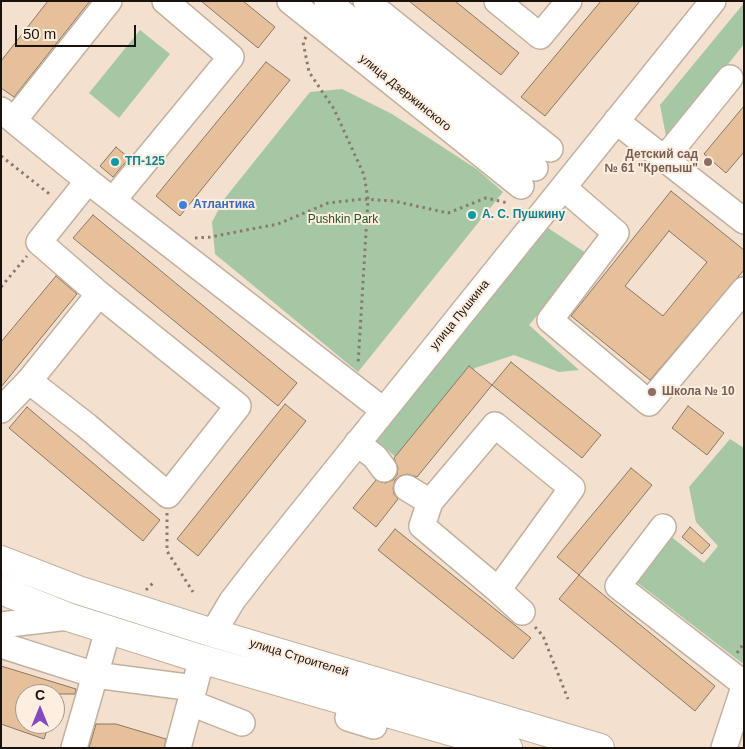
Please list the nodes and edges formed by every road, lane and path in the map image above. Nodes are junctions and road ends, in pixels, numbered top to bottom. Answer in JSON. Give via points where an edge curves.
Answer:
{"nodes":[{"id":1,"x":109,"y":1,"type":"edge"},
{"id":2,"x":165,"y":1,"type":"edge"},
{"id":3,"x":290,"y":1,"type":"edge"},
{"id":4,"x":366,"y":1,"type":"edge"},
{"id":5,"x":497,"y":1,"type":"edge"},
{"id":6,"x":569,"y":1,"type":"edge"},
{"id":7,"x":712,"y":1,"type":"edge"},
{"id":8,"x":322,"y":12,"type":"edge"},
{"id":9,"x":730,"y":78,"type":"dead end"},
{"id":10,"x":8,"y":115,"type":"edge"},
{"id":11,"x":616,"y":121,"type":"junction"},
{"id":12,"x":1,"y":156,"type":"edge"},
{"id":13,"x":664,"y":158,"type":"junction"},
{"id":14,"x":528,"y":177,"type":"junction"},
{"id":15,"x":88,"y":181,"type":"junction"},
{"id":16,"x":564,"y":188,"type":"junction"},
{"id":17,"x":368,"y":199,"type":"junction"},
{"id":18,"x":114,"y":200,"type":"junction"},
{"id":19,"x":66,"y":207,"type":"junction"},
{"id":20,"x":744,"y":221,"type":"edge"},
{"id":21,"x":164,"y":239,"type":"junction"},
{"id":22,"x":38,"y":242,"type":"junction"},
{"id":23,"x":1,"y":287,"type":"edge"},
{"id":24,"x":744,"y":290,"type":"edge"},
{"id":25,"x":100,"y":294,"type":"junction"},
{"id":26,"x":358,"y":372,"type":"dead end"},
{"id":27,"x":29,"y":381,"type":"junction"},
{"id":28,"x":1,"y":410,"type":"edge"},
{"id":29,"x":383,"y":410,"type":"junction"},
{"id":30,"x":357,"y":443,"type":"junction"},
{"id":31,"x":384,"y":470,"type":"dead end"},
{"id":32,"x":407,"y":488,"type":"dead end"},
{"id":33,"x":168,"y":495,"type":"junction"},
{"id":34,"x":430,"y":502,"type":"junction"},
{"id":35,"x":663,"y":527,"type":"dead end"},
{"id":36,"x":1,"y":560,"type":"edge"},
{"id":37,"x":1,"y":590,"type":"edge"},
{"id":38,"x":498,"y":590,"type":"junction"},
{"id":39,"x":193,"y":592,"type":"dead end"},
{"id":40,"x":522,"y":612,"type":"joint"},
{"id":41,"x":68,"y":618,"type":"junction"},
{"id":42,"x":1,"y":625,"type":"edge"},
{"id":43,"x":108,"y":630,"type":"junction"},
{"id":44,"x":213,"y":633,"type":"junction"},
{"id":45,"x":1,"y":645,"type":"edge"},
{"id":46,"x":201,"y":659,"type":"junction"},
{"id":47,"x":95,"y":675,"type":"junction"},
{"id":48,"x":744,"y":686,"type":"edge"},
{"id":49,"x":193,"y":696,"type":"junction"},
{"id":50,"x":568,"y":699,"type":"dead end"},
{"id":51,"x":352,"y":704,"type":"junction"},
{"id":52,"x":242,"y":723,"type":"dead end"},
{"id":53,"x":374,"y":726,"type":"dead end"},
{"id":54,"x":74,"y":748,"type":"edge"},
{"id":55,"x":178,"y":748,"type":"edge"},
{"id":56,"x":508,"y":748,"type":"edge"},
{"id":57,"x":600,"y":748,"type":"edge"},
{"id":58,"x":724,"y":748,"type":"edge"}],
"edges":[{"from":1,"to":10,"type":"street"},
{"from":2,"to":18,"type":"street","via":[[231,57]]},
{"from":3,"to":8,"type":"street","name":"улица Дзержинского"},
{"from":4,"to":14,"type":"street"},
{"from":5,"to":6,"type":"street","via":[[540,36]]},
{"from":7,"to":11,"type":"street","name":"улица Пушкина"},
{"from":8,"to":14,"type":"street","name":"улица Дзержинского"},
{"from":8,"to":17,"type":"path","via":[[303,42],[309,72],[334,109],[364,175]]},
{"from":9,"to":13,"type":"street"},
{"from":10,"to":15,"type":"street"},
{"from":11,"to":13,"type":"street"},
{"from":11,"to":16,"type":"street","name":"улица Пушкина"},
{"from":12,"to":19,"type":"path"},
{"from":13,"to":20,"type":"street"},
{"from":14,"to":17,"type":"path","via":[[448,213],[394,200]]},
{"from":15,"to":18,"type":"street"},
{"from":15,"to":19,"type":"street"},
{"from":16,"to":24,"type":"street","via":[[616,233],[550,320],[649,403]]},
{"from":16,"to":29,"type":"street","name":"улица Пушкина"},
{"from":17,"to":21,"type":"path","via":[[328,203],[278,224],[210,237]]},
{"from":17,"to":26,"type":"path"},
{"from":18,"to":21,"type":"street"},
{"from":19,"to":22,"type":"street"},
{"from":21,"to":29,"type":"street"},
{"from":22,"to":23,"type":"path"},
{"from":22,"to":25,"type":"street"},
{"from":25,"to":27,"type":"street"},
{"from":25,"to":33,"type":"street","via":[[238,406]]},
{"from":27,"to":28,"type":"street"},
{"from":27,"to":33,"type":"street"},
{"from":29,"to":30,"type":"street","name":"улица Пушкина"},
{"from":30,"to":31,"type":"street","via":[[375,457]]},
{"from":30,"to":44,"type":"street","name":"улица Пушкина","via":[[232,601]]},
{"from":32,"to":34,"type":"street"},
{"from":33,"to":39,"type":"path","via":[[167,551]]},
{"from":34,"to":38,"type":"street","via":[[422,526]]},
{"from":34,"to":38,"type":"street","via":[[495,424],[572,488]]},
{"from":35,"to":48,"type":"street","via":[[618,586]]},
{"from":36,"to":44,"type":"main road","name":"улица Строителей","via":[[78,590]]},
{"from":37,"to":41,"type":"main road"},
{"from":38,"to":40,"type":"street"},
{"from":40,"to":50,"type":"path","via":[[543,636]]},
{"from":41,"to":42,"type":"street"},
{"from":41,"to":43,"type":"main road"},
{"from":43,"to":46,"type":"main road"},
{"from":43,"to":47,"type":"street"},
{"from":44,"to":46,"type":"main road"},
{"from":44,"to":57,"type":"main road","name":"улица Строителей"},
{"from":45,"to":47,"type":"street"},
{"from":46,"to":49,"type":"street"},
{"from":46,"to":51,"type":"main road"},
{"from":47,"to":49,"type":"street"},
{"from":47,"to":54,"type":"street"},
{"from":48,"to":58,"type":"street"},
{"from":49,"to":52,"type":"street"},
{"from":49,"to":55,"type":"street"},
{"from":51,"to":53,"type":"street","via":[[348,718]]},
{"from":51,"to":56,"type":"main road"}]}
